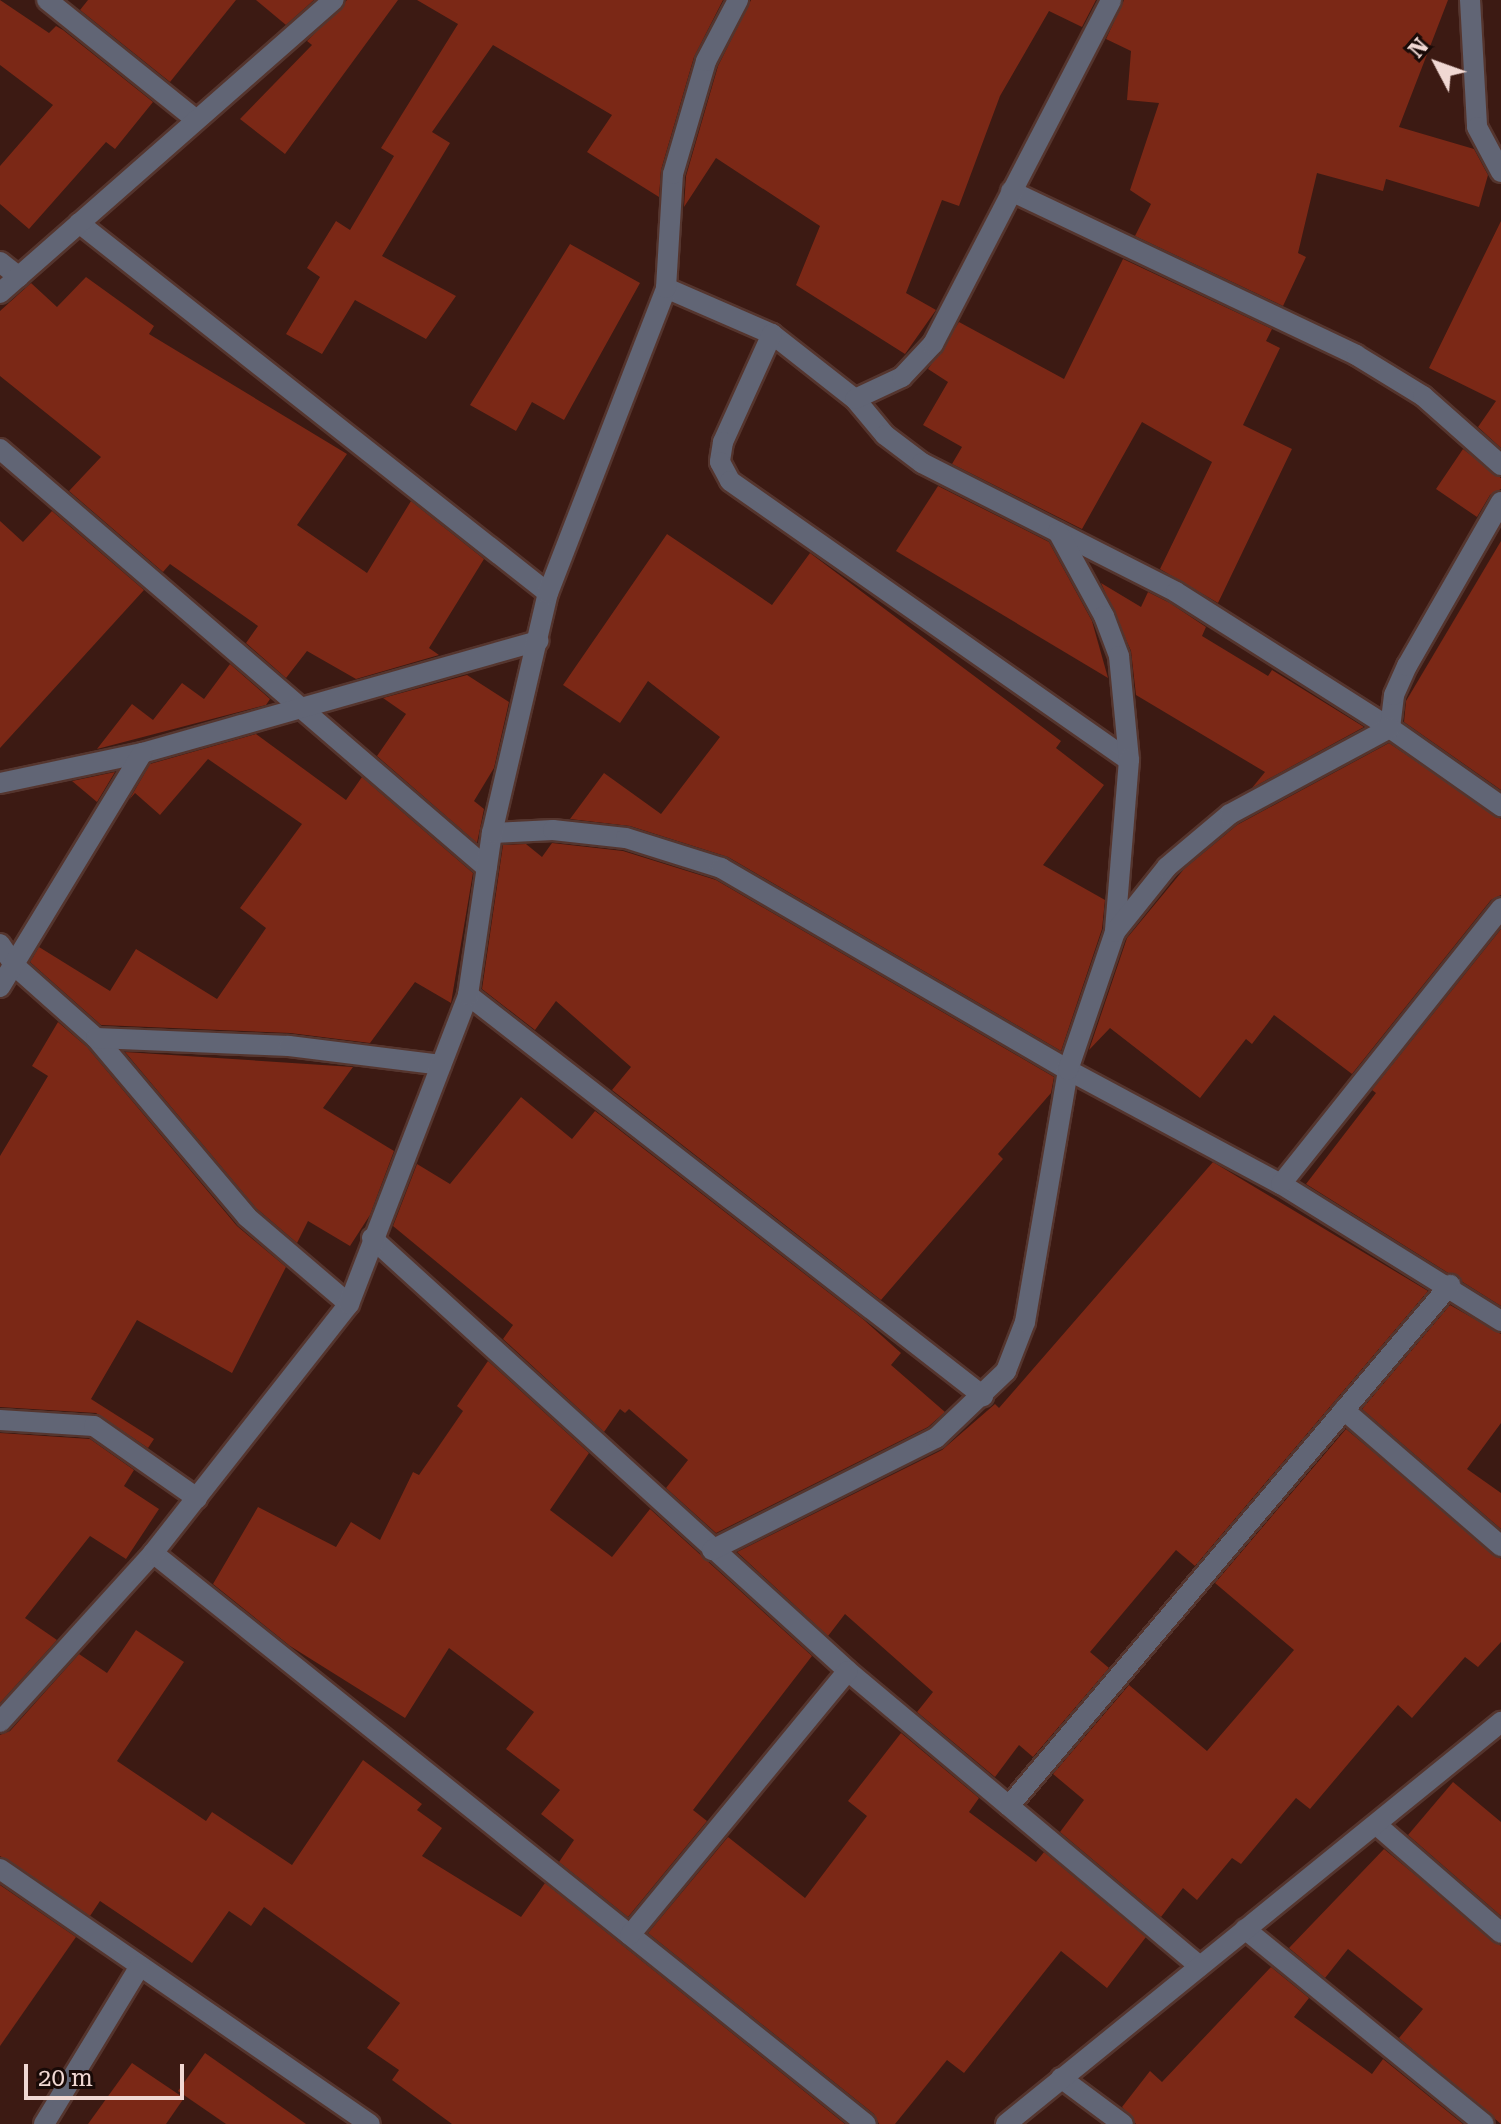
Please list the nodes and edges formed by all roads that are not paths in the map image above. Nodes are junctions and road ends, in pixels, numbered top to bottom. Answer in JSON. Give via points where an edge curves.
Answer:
{"nodes":[{"id":1,"x":47,"y":0,"type":"edge"},
{"id":2,"x":334,"y":0,"type":"edge"},
{"id":3,"x":738,"y":0,"type":"edge"},
{"id":4,"x":1470,"y":0,"type":"edge"},
{"id":5,"x":1102,"y":3,"type":"edge"},
{"id":6,"x":195,"y":119,"type":"junction"},
{"id":7,"x":1501,"y":172,"type":"edge"},
{"id":8,"x":1011,"y":191,"type":"junction"},
{"id":9,"x":79,"y":223,"type":"junction"},
{"id":10,"x":0,"y":262,"type":"edge"},
{"id":11,"x":19,"y":277,"type":"junction"},
{"id":12,"x":666,"y":288,"type":"junction"},
{"id":13,"x":0,"y":293,"type":"edge"},
{"id":14,"x":772,"y":334,"type":"junction"},
{"id":15,"x":855,"y":399,"type":"junction"},
{"id":16,"x":0,"y":449,"type":"edge"},
{"id":17,"x":1501,"y":465,"type":"edge"},
{"id":18,"x":1501,"y":502,"type":"edge"},
{"id":19,"x":1058,"y":532,"type":"junction"},
{"id":20,"x":548,"y":593,"type":"junction"},
{"id":21,"x":538,"y":641,"type":"junction"},
{"id":22,"x":299,"y":706,"type":"junction"},
{"id":23,"x":1390,"y":728,"type":"junction"},
{"id":24,"x":142,"y":753,"type":"junction"},
{"id":25,"x":1129,"y":760,"type":"junction"},
{"id":26,"x":0,"y":783,"type":"edge"},
{"id":27,"x":1501,"y":806,"type":"edge"},
{"id":28,"x":492,"y":833,"type":"junction"},
{"id":29,"x":487,"y":868,"type":"junction"},
{"id":30,"x":1501,"y":908,"type":"edge"},
{"id":31,"x":1115,"y":932,"type":"junction"},
{"id":32,"x":0,"y":944,"type":"edge"},
{"id":33,"x":15,"y":966,"type":"junction"},
{"id":34,"x":0,"y":987,"type":"edge"},
{"id":35,"x":468,"y":995,"type":"junction"},
{"id":36,"x":96,"y":1038,"type":"junction"},
{"id":37,"x":441,"y":1065,"type":"junction"},
{"id":38,"x":1068,"y":1070,"type":"junction"},
{"id":39,"x":1281,"y":1184,"type":"junction"},
{"id":40,"x":372,"y":1238,"type":"junction"},
{"id":41,"x":1450,"y":1285,"type":"junction"},
{"id":42,"x":349,"y":1304,"type":"junction"},
{"id":43,"x":1501,"y":1321,"type":"edge"},
{"id":44,"x":983,"y":1396,"type":"junction"},
{"id":45,"x":1344,"y":1410,"type":"junction"},
{"id":46,"x":0,"y":1420,"type":"edge"},
{"id":47,"x":197,"y":1498,"type":"junction"},
{"id":48,"x":1501,"y":1546,"type":"edge"},
{"id":49,"x":712,"y":1550,"type":"junction"},
{"id":50,"x":153,"y":1553,"type":"junction"},
{"id":51,"x":848,"y":1671,"type":"junction"},
{"id":52,"x":0,"y":1722,"type":"edge"},
{"id":53,"x":1501,"y":1722,"type":"edge"},
{"id":54,"x":1009,"y":1806,"type":"junction"},
{"id":55,"x":1378,"y":1826,"type":"junction"},
{"id":56,"x":0,"y":1869,"type":"edge"},
{"id":57,"x":1245,"y":1929,"type":"junction"},
{"id":58,"x":1501,"y":1933,"type":"edge"},
{"id":59,"x":630,"y":1935,"type":"junction"},
{"id":60,"x":140,"y":1966,"type":"junction"},
{"id":61,"x":1200,"y":1966,"type":"junction"},
{"id":62,"x":1061,"y":2078,"type":"junction"},
{"id":63,"x":44,"y":2124,"type":"edge"},
{"id":64,"x":369,"y":2124,"type":"edge"},
{"id":65,"x":866,"y":2124,"type":"edge"},
{"id":66,"x":1006,"y":2124,"type":"edge"},
{"id":67,"x":1123,"y":2124,"type":"edge"},
{"id":68,"x":1484,"y":2124,"type":"edge"}],
"edges":[{"from":1,"to":6,"type":"street"},
{"from":2,"to":6,"type":"street"},
{"from":3,"to":12,"type":"street","via":[[706,61],[673,174]]},
{"from":4,"to":7,"type":"street","via":[[1477,127]]},
{"from":5,"to":8,"type":"street"},
{"from":6,"to":9,"type":"street"},
{"from":8,"to":15,"type":"street","via":[[933,344],[902,377]]},
{"from":8,"to":17,"type":"street","via":[[1356,355],[1423,396]]},
{"from":9,"to":11,"type":"street"},
{"from":9,"to":20,"type":"street"},
{"from":10,"to":11,"type":"street"},
{"from":11,"to":13,"type":"street"},
{"from":12,"to":14,"type":"street"},
{"from":12,"to":20,"type":"street"},
{"from":14,"to":15,"type":"street"},
{"from":14,"to":25,"type":"street","via":[[723,442],[720,462],[730,481]]},
{"from":15,"to":19,"type":"street","via":[[885,435],[922,463]]},
{"from":16,"to":22,"type":"street"},
{"from":18,"to":23,"type":"street","via":[[1407,666],[1394,695]]},
{"from":19,"to":23,"type":"street","via":[[1176,592]]},
{"from":19,"to":25,"type":"street","via":[[1104,616],[1119,656]]},
{"from":20,"to":21,"type":"street"},
{"from":21,"to":22,"type":"street"},
{"from":21,"to":28,"type":"street"},
{"from":22,"to":24,"type":"street"},
{"from":22,"to":29,"type":"street"},
{"from":23,"to":27,"type":"street"},
{"from":23,"to":31,"type":"street","via":[[1230,814],[1167,867]]},
{"from":24,"to":26,"type":"street"},
{"from":24,"to":33,"type":"street"},
{"from":25,"to":31,"type":"street"},
{"from":28,"to":29,"type":"street"},
{"from":28,"to":38,"type":"street","via":[[553,830],[626,838],[721,868]]},
{"from":29,"to":35,"type":"street"},
{"from":30,"to":39,"type":"street"},
{"from":31,"to":38,"type":"street"},
{"from":32,"to":33,"type":"street"},
{"from":33,"to":34,"type":"street"},
{"from":33,"to":36,"type":"street"},
{"from":35,"to":37,"type":"street"},
{"from":35,"to":44,"type":"street"},
{"from":36,"to":37,"type":"street","via":[[289,1046]]},
{"from":36,"to":42,"type":"street","via":[[247,1217]]},
{"from":37,"to":40,"type":"street"},
{"from":38,"to":39,"type":"street"},
{"from":38,"to":44,"type":"street","via":[[1025,1322],[1006,1371]]},
{"from":39,"to":41,"type":"street"},
{"from":40,"to":42,"type":"street"},
{"from":40,"to":49,"type":"street"},
{"from":41,"to":43,"type":"street"},
{"from":41,"to":45,"type":"street"},
{"from":42,"to":47,"type":"street"},
{"from":44,"to":49,"type":"street","via":[[936,1438],[899,1460]]},
{"from":45,"to":48,"type":"street"},
{"from":45,"to":54,"type":"street"},
{"from":46,"to":47,"type":"street","via":[[94,1426]]},
{"from":47,"to":50,"type":"street"},
{"from":49,"to":51,"type":"street"},
{"from":50,"to":52,"type":"street"},
{"from":50,"to":59,"type":"street"},
{"from":51,"to":54,"type":"street"},
{"from":51,"to":59,"type":"street"},
{"from":53,"to":55,"type":"street"},
{"from":54,"to":61,"type":"street"},
{"from":55,"to":57,"type":"street"},
{"from":55,"to":58,"type":"street"},
{"from":56,"to":60,"type":"street"},
{"from":57,"to":61,"type":"street"},
{"from":57,"to":68,"type":"street"},
{"from":59,"to":65,"type":"street"},
{"from":60,"to":63,"type":"street"},
{"from":60,"to":64,"type":"street"},
{"from":61,"to":62,"type":"street"},
{"from":62,"to":66,"type":"street"},
{"from":62,"to":67,"type":"street"}]}
